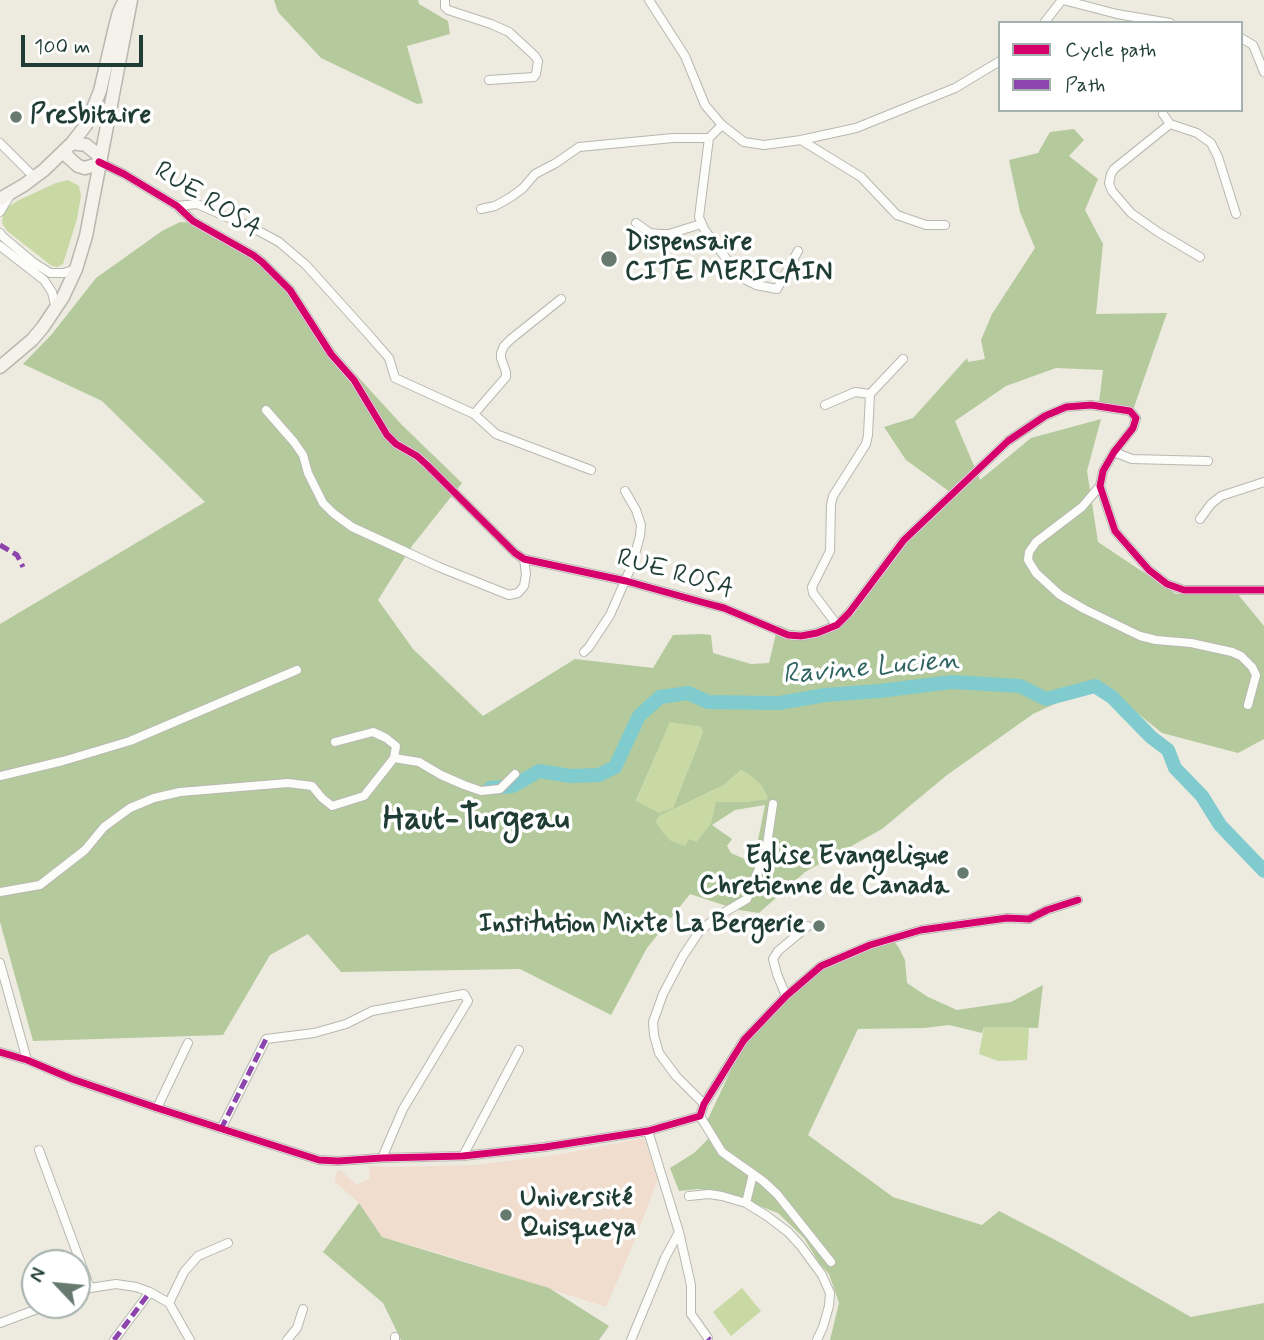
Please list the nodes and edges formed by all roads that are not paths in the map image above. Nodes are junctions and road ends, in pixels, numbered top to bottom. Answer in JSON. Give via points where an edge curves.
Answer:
{"nodes":[{"id":1,"x":128,"y":0,"type":"edge"},
{"id":2,"x":445,"y":0,"type":"edge"},
{"id":3,"x":649,"y":0,"type":"edge"},
{"id":4,"x":1063,"y":0,"type":"edge"},
{"id":5,"x":1046,"y":21,"type":"edge"},
{"id":6,"x":1159,"y":21,"type":"edge"},
{"id":7,"x":1243,"y":39,"type":"edge"},
{"id":8,"x":998,"y":62,"type":"edge"},
{"id":9,"x":1264,"y":72,"type":"edge"},
{"id":10,"x":489,"y":80,"type":"dead end"},
{"id":11,"x":1164,"y":112,"type":"edge"},
{"id":12,"x":1170,"y":124,"type":"junction"},
{"id":13,"x":722,"y":125,"type":"junction"},
{"id":14,"x":709,"y":138,"type":"junction"},
{"id":15,"x":801,"y":140,"type":"junction"},
{"id":16,"x":0,"y":143,"type":"edge"},
{"id":17,"x":69,"y":147,"type":"junction"},
{"id":18,"x":99,"y":162,"type":"junction"},
{"id":19,"x":34,"y":178,"type":"junction"},
{"id":20,"x":13,"y":192,"type":"junction"},
{"id":21,"x":0,"y":199,"type":"edge"},
{"id":22,"x":177,"y":206,"type":"junction"},
{"id":23,"x":481,"y":209,"type":"dead end"},
{"id":24,"x":0,"y":212,"type":"edge"},
{"id":25,"x":1236,"y":214,"type":"dead end"},
{"id":26,"x":636,"y":223,"type":"dead end"},
{"id":27,"x":701,"y":224,"type":"junction"},
{"id":28,"x":944,"y":225,"type":"dead end"},
{"id":29,"x":0,"y":233,"type":"edge"},
{"id":30,"x":0,"y":246,"type":"edge"},
{"id":31,"x":798,"y":251,"type":"dead end"},
{"id":32,"x":1200,"y":257,"type":"dead end"},
{"id":33,"x":76,"y":269,"type":"junction"},
{"id":34,"x":561,"y":299,"type":"dead end"},
{"id":35,"x":56,"y":309,"type":"junction"},
{"id":36,"x":903,"y":359,"type":"dead end"},
{"id":37,"x":0,"y":367,"type":"edge"},
{"id":38,"x":870,"y":394,"type":"junction"},
{"id":39,"x":825,"y":405,"type":"dead end"},
{"id":40,"x":267,"y":410,"type":"dead end"},
{"id":41,"x":474,"y":414,"type":"junction"},
{"id":42,"x":1114,"y":452,"type":"junction"},
{"id":43,"x":1208,"y":461,"type":"dead end"},
{"id":44,"x":591,"y":470,"type":"dead end"},
{"id":45,"x":1264,"y":482,"type":"edge"},
{"id":46,"x":1100,"y":486,"type":"junction"},
{"id":47,"x":625,"y":491,"type":"dead end"},
{"id":48,"x":1200,"y":519,"type":"dead end"},
{"id":49,"x":524,"y":559,"type":"junction"},
{"id":50,"x":626,"y":581,"type":"junction"},
{"id":51,"x":1264,"y":590,"type":"edge"},
{"id":52,"x":838,"y":625,"type":"junction"},
{"id":53,"x":584,"y":652,"type":"dead end"},
{"id":54,"x":297,"y":670,"type":"dead end"},
{"id":55,"x":1248,"y":705,"type":"dead end"},
{"id":56,"x":335,"y":742,"type":"dead end"},
{"id":57,"x":394,"y":758,"type":"junction"},
{"id":58,"x":515,"y":774,"type":"dead end"},
{"id":59,"x":0,"y":776,"type":"edge"},
{"id":60,"x":773,"y":804,"type":"dead end"},
{"id":61,"x":0,"y":892,"type":"edge"},
{"id":62,"x":1077,"y":900,"type":"dead end"},
{"id":63,"x":808,"y":926,"type":"dead end"},
{"id":64,"x":0,"y":963,"type":"edge"},
{"id":65,"x":786,"y":996,"type":"junction"},
{"id":66,"x":188,"y":1043,"type":"dead end"},
{"id":67,"x":519,"y":1050,"type":"dead end"},
{"id":68,"x":0,"y":1052,"type":"edge"},
{"id":69,"x":27,"y":1060,"type":"junction"},
{"id":70,"x":704,"y":1104,"type":"junction"},
{"id":71,"x":157,"y":1108,"type":"junction"},
{"id":72,"x":699,"y":1116,"type":"junction"},
{"id":73,"x":221,"y":1129,"type":"junction"},
{"id":74,"x":648,"y":1131,"type":"junction"},
{"id":75,"x":39,"y":1150,"type":"dead end"},
{"id":76,"x":463,"y":1156,"type":"junction"},
{"id":77,"x":382,"y":1158,"type":"junction"},
{"id":78,"x":753,"y":1174,"type":"junction"},
{"id":79,"x":689,"y":1196,"type":"dead end"},
{"id":80,"x":746,"y":1203,"type":"junction"},
{"id":81,"x":679,"y":1232,"type":"junction"},
{"id":82,"x":228,"y":1243,"type":"dead end"},
{"id":83,"x":76,"y":1249,"type":"edge"},
{"id":84,"x":831,"y":1262,"type":"dead end"},
{"id":85,"x":91,"y":1288,"type":"edge"},
{"id":86,"x":150,"y":1292,"type":"junction"},
{"id":87,"x":169,"y":1303,"type":"junction"},
{"id":88,"x":303,"y":1309,"type":"dead end"},
{"id":89,"x":21,"y":1316,"type":"edge"},
{"id":90,"x":0,"y":1323,"type":"edge"},
{"id":91,"x":708,"y":1338,"type":"dead end"},
{"id":92,"x":114,"y":1340,"type":"edge"},
{"id":93,"x":190,"y":1340,"type":"edge"},
{"id":94,"x":287,"y":1340,"type":"edge"},
{"id":95,"x":631,"y":1340,"type":"edge"},
{"id":96,"x":817,"y":1340,"type":"edge"}],
"edges":[{"from":1,"to":17,"type":"street","via":[[119,12],[95,105]]},
{"from":1,"to":18,"type":"street"},
{"from":2,"to":10,"type":"street","via":[[448,10],[509,32],[538,61],[534,78]]},
{"from":3,"to":13,"type":"street","via":[[685,56],[705,105]]},
{"from":4,"to":5,"type":"street"},
{"from":4,"to":6,"type":"street"},
{"from":7,"to":9,"type":"street","via":[[1253,45]]},
{"from":8,"to":15,"type":"street","via":[[956,88],[856,128]]},
{"from":11,"to":12,"type":"street"},
{"from":12,"to":25,"type":"street","via":[[1210,143]]},
{"from":12,"to":32,"type":"street","via":[[1114,169],[1109,183],[1131,213]]},
{"from":13,"to":14,"type":"street"},
{"from":13,"to":15,"type":"street","via":[[744,142],[764,145]]},
{"from":14,"to":23,"type":"street","via":[[579,147],[535,174],[511,197]]},
{"from":14,"to":27,"type":"street"},
{"from":15,"to":28,"type":"street","via":[[860,177],[897,215],[926,225]]},
{"from":16,"to":19,"type":"street"},
{"from":17,"to":18,"type":"street","via":[[86,145]]},
{"from":17,"to":18,"type":"street","via":[[72,162],[78,166]]},
{"from":17,"to":19,"type":"street"},
{"from":18,"to":22,"type":"street","name":"RUE ROSA"},
{"from":18,"to":33,"type":"street"},
{"from":19,"to":20,"type":"street"},
{"from":20,"to":21,"type":"street"},
{"from":20,"to":24,"type":"street"},
{"from":22,"to":41,"type":"street","via":[[197,204],[279,242],[369,335],[388,358],[395,378]]},
{"from":22,"to":49,"type":"street","name":"RUE ROSA","via":[[210,232],[254,255],[280,280],[354,380],[387,435],[417,456]]},
{"from":26,"to":27,"type":"street","via":[[660,234]]},
{"from":27,"to":31,"type":"street","via":[[740,277],[756,285],[777,289]]},
{"from":29,"to":33,"type":"street","via":[[50,273]]},
{"from":30,"to":35,"type":"street","via":[[44,280]]},
{"from":33,"to":35,"type":"street"},
{"from":34,"to":41,"type":"street","via":[[505,346],[501,358],[506,377]]},
{"from":35,"to":37,"type":"street","via":[[32,340]]},
{"from":36,"to":38,"type":"street"},
{"from":38,"to":39,"type":"street","via":[[855,392]]},
{"from":38,"to":52,"type":"street","via":[[866,444],[833,496],[830,551],[812,587]]},
{"from":40,"to":49,"type":"street","via":[[303,454],[323,503],[352,527],[509,595],[524,586]]},
{"from":41,"to":44,"type":"street","via":[[496,434]]},
{"from":42,"to":43,"type":"street","via":[[1132,458]]},
{"from":42,"to":46,"type":"street"},
{"from":42,"to":52,"type":"street","via":[[1135,423],[1130,411],[1091,405],[1066,407],[1045,416],[1008,442],[904,540]]},
{"from":45,"to":48,"type":"street","via":[[1221,496]]},
{"from":46,"to":51,"type":"street","via":[[1115,531],[1167,584],[1192,590]]},
{"from":46,"to":55,"type":"street","via":[[1029,552],[1036,573],[1060,595],[1140,636],[1241,656],[1256,675]]},
{"from":47,"to":50,"type":"street","via":[[641,531]]},
{"from":49,"to":50,"type":"street","name":"RUE ROSA"},
{"from":50,"to":52,"type":"street","name":"RUE ROSA","via":[[724,608],[788,635],[817,633]]},
{"from":50,"to":53,"type":"street","via":[[610,615]]},
{"from":54,"to":59,"type":"street","via":[[130,741]]},
{"from":56,"to":57,"type":"street","via":[[373,732],[396,746]]},
{"from":57,"to":58,"type":"street","via":[[419,762],[481,791],[500,789]]},
{"from":57,"to":61,"type":"street","via":[[364,796],[332,806],[312,786],[288,783],[154,798],[104,827],[85,850],[40,886]]},
{"from":60,"to":70,"type":"street","via":[[766,851],[747,900],[699,932],[663,994],[653,1022],[659,1053]]},
{"from":62,"to":65,"type":"street","via":[[1029,919],[921,930],[870,945],[821,966]]},
{"from":63,"to":65,"type":"street","via":[[773,959]]},
{"from":64,"to":69,"type":"street"},
{"from":65,"to":70,"type":"street","via":[[744,1040]]},
{"from":66,"to":71,"type":"street"},
{"from":67,"to":76,"type":"street"},
{"from":68,"to":69,"type":"street"},
{"from":69,"to":71,"type":"street"},
{"from":70,"to":72,"type":"street"},
{"from":71,"to":73,"type":"street"},
{"from":72,"to":74,"type":"street"},
{"from":72,"to":78,"type":"street","via":[[722,1152]]},
{"from":73,"to":77,"type":"street","via":[[320,1160]]},
{"from":73,"to":77,"type":"street","via":[[266,1039],[325,1030],[372,1011],[464,994],[468,1001],[402,1109]]},
{"from":74,"to":76,"type":"street"},
{"from":74,"to":81,"type":"street"},
{"from":75,"to":83,"type":"street"},
{"from":76,"to":77,"type":"street"},
{"from":78,"to":80,"type":"street"},
{"from":78,"to":84,"type":"street","via":[[777,1194]]},
{"from":79,"to":80,"type":"street","via":[[709,1194]]},
{"from":80,"to":96,"type":"street","via":[[788,1232],[826,1282],[828,1306]]},
{"from":81,"to":91,"type":"street","via":[[691,1285],[691,1314]]},
{"from":81,"to":95,"type":"street"},
{"from":82,"to":87,"type":"street","via":[[198,1256],[184,1272]]},
{"from":85,"to":86,"type":"street","via":[[116,1284]]},
{"from":86,"to":87,"type":"street"},
{"from":86,"to":92,"type":"street"},
{"from":87,"to":93,"type":"street"},
{"from":88,"to":94,"type":"street"},
{"from":89,"to":90,"type":"street"}]}
